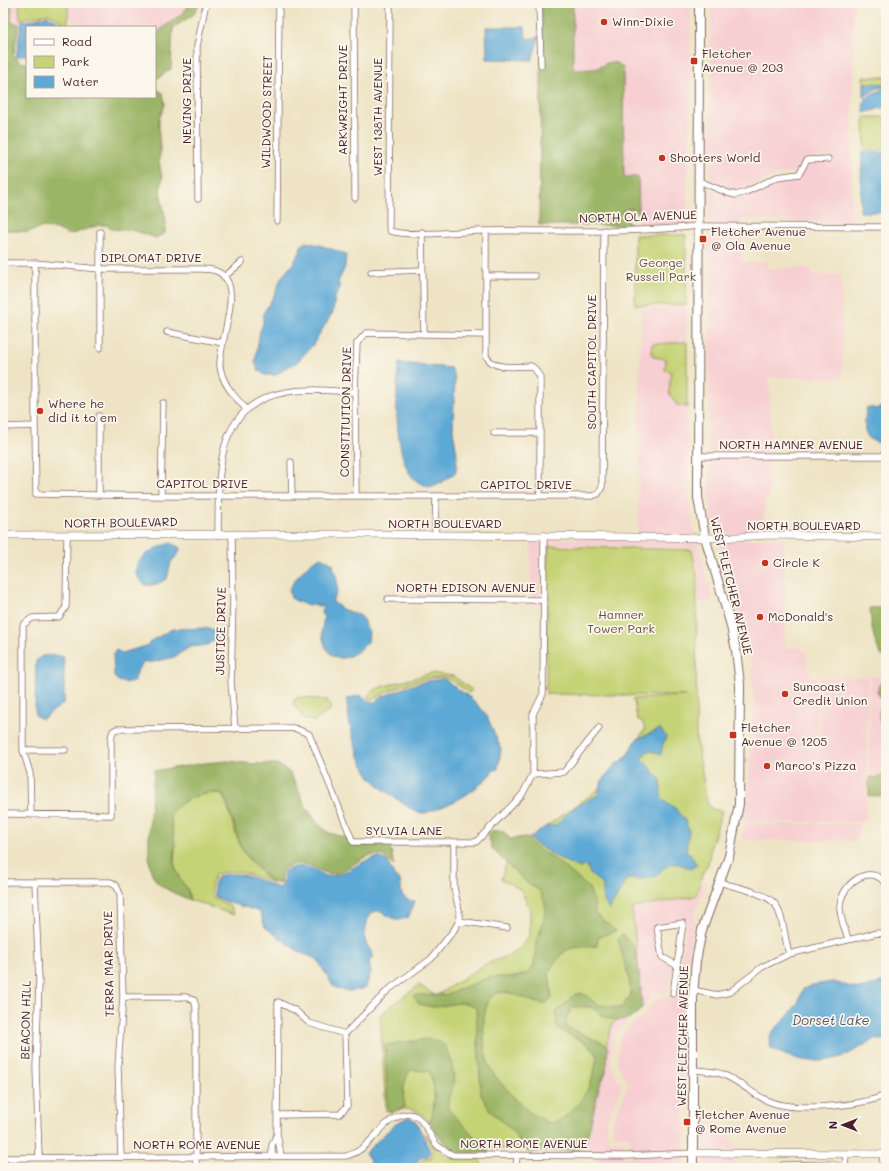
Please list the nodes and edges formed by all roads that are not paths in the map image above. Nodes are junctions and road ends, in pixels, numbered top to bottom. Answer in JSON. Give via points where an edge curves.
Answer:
{"nodes":[{"id":1,"x":206,"y":3,"type":"edge"},
{"id":2,"x":279,"y":3,"type":"edge"},
{"id":3,"x":354,"y":3,"type":"edge"},
{"id":4,"x":390,"y":3,"type":"edge"},
{"id":5,"x":539,"y":3,"type":"edge"},
{"id":6,"x":699,"y":3,"type":"edge"},
{"id":7,"x":541,"y":65,"type":"dead end"},
{"id":8,"x":828,"y":159,"type":"dead end"},
{"id":9,"x":699,"y":181,"type":"junction"},
{"id":10,"x":355,"y":198,"type":"dead end"},
{"id":11,"x":198,"y":199,"type":"dead end"},
{"id":12,"x":277,"y":221,"type":"dead end"},
{"id":13,"x":698,"y":226,"type":"junction"},
{"id":14,"x":886,"y":227,"type":"edge"},
{"id":15,"x":604,"y":230,"type":"junction"},
{"id":16,"x":390,"y":231,"type":"joint"},
{"id":17,"x":486,"y":231,"type":"junction"},
{"id":18,"x":100,"y":232,"type":"dead end"},
{"id":19,"x":422,"y":232,"type":"junction"},
{"id":20,"x":242,"y":262,"type":"dead end"},
{"id":21,"x":3,"y":263,"type":"edge"},
{"id":22,"x":35,"y":263,"type":"junction"},
{"id":23,"x":100,"y":269,"type":"junction"},
{"id":24,"x":422,"y":270,"type":"junction"},
{"id":25,"x":371,"y":272,"type":"dead end"},
{"id":26,"x":486,"y":276,"type":"junction"},
{"id":27,"x":536,"y":276,"type":"dead end"},
{"id":28,"x":224,"y":277,"type":"junction"},
{"id":29,"x":167,"y":332,"type":"dead end"},
{"id":30,"x":424,"y":334,"type":"junction"},
{"id":31,"x":486,"y":335,"type":"junction"},
{"id":32,"x":223,"y":343,"type":"junction"},
{"id":33,"x":100,"y":348,"type":"dead end"},
{"id":34,"x":355,"y":392,"type":"junction"},
{"id":35,"x":163,"y":403,"type":"dead end"},
{"id":36,"x":247,"y":410,"type":"junction"},
{"id":37,"x":99,"y":416,"type":"dead end"},
{"id":38,"x":35,"y":426,"type":"junction"},
{"id":39,"x":3,"y":427,"type":"edge"},
{"id":40,"x":494,"y":433,"type":"dead end"},
{"id":41,"x":540,"y":433,"type":"junction"},
{"id":42,"x":697,"y":456,"type":"junction"},
{"id":43,"x":886,"y":456,"type":"edge"},
{"id":44,"x":292,"y":462,"type":"dead end"},
{"id":45,"x":598,"y":494,"type":"joint"},
{"id":46,"x":99,"y":495,"type":"junction"},
{"id":47,"x":218,"y":495,"type":"junction"},
{"id":48,"x":292,"y":495,"type":"junction"},
{"id":49,"x":356,"y":495,"type":"junction"},
{"id":50,"x":161,"y":496,"type":"junction"},
{"id":51,"x":436,"y":496,"type":"junction"},
{"id":52,"x":540,"y":496,"type":"junction"},
{"id":53,"x":3,"y":535,"type":"edge"},
{"id":54,"x":67,"y":535,"type":"junction"},
{"id":55,"x":218,"y":535,"type":"junction"},
{"id":56,"x":232,"y":535,"type":"junction"},
{"id":57,"x":435,"y":535,"type":"junction"},
{"id":58,"x":544,"y":535,"type":"junction"},
{"id":59,"x":705,"y":537,"type":"junction"},
{"id":60,"x":886,"y":537,"type":"edge"},
{"id":61,"x":388,"y":599,"type":"dead end"},
{"id":62,"x":543,"y":600,"type":"junction"},
{"id":63,"x":235,"y":728,"type":"junction"},
{"id":64,"x":599,"y":728,"type":"dead end"},
{"id":65,"x":23,"y":750,"type":"junction"},
{"id":66,"x":65,"y":750,"type":"dead end"},
{"id":67,"x":533,"y":774,"type":"junction"},
{"id":68,"x":3,"y":814,"type":"edge"},
{"id":69,"x":31,"y":815,"type":"junction"},
{"id":70,"x":454,"y":842,"type":"junction"},
{"id":71,"x":3,"y":882,"type":"edge"},
{"id":72,"x":35,"y":882,"type":"junction"},
{"id":73,"x":719,"y":882,"type":"junction"},
{"id":74,"x":886,"y":884,"type":"edge"},
{"id":75,"x":459,"y":921,"type":"junction"},
{"id":76,"x":507,"y":928,"type":"dead end"},
{"id":77,"x":886,"y":934,"type":"edge"},
{"id":78,"x":848,"y":939,"type":"junction"},
{"id":79,"x":789,"y":954,"type":"junction"},
{"id":80,"x":676,"y":965,"type":"junction"},
{"id":81,"x":693,"y":990,"type":"junction"},
{"id":82,"x":673,"y":994,"type":"dead end"},
{"id":83,"x":123,"y":997,"type":"junction"},
{"id":84,"x":345,"y":1034,"type":"junction"},
{"id":85,"x":694,"y":1070,"type":"junction"},
{"id":86,"x":886,"y":1095,"type":"edge"},
{"id":87,"x":277,"y":1115,"type":"junction"},
{"id":88,"x":277,"y":1133,"type":"junction"},
{"id":89,"x":694,"y":1153,"type":"junction"},
{"id":90,"x":846,"y":1154,"type":"junction"},
{"id":91,"x":884,"y":1154,"type":"edge"},
{"id":92,"x":517,"y":1155,"type":"junction"},
{"id":93,"x":121,"y":1156,"type":"junction"},
{"id":94,"x":272,"y":1156,"type":"junction"},
{"id":95,"x":280,"y":1156,"type":"junction"},
{"id":96,"x":196,"y":1157,"type":"junction"},
{"id":97,"x":3,"y":1158,"type":"edge"},
{"id":98,"x":38,"y":1158,"type":"junction"},
{"id":99,"x":783,"y":1165,"type":"dead end"},
{"id":100,"x":196,"y":1168,"type":"edge"},
{"id":101,"x":516,"y":1168,"type":"edge"},
{"id":102,"x":694,"y":1168,"type":"edge"},
{"id":103,"x":845,"y":1168,"type":"edge"},
{"id":104,"x":882,"y":1168,"type":"edge"}],
"edges":[{"from":1,"to":11,"type":"street","name":"NEVING DRIVE","via":[[198,46]]},
{"from":2,"to":12,"type":"street","name":"WILDWOOD STREET"},
{"from":3,"to":10,"type":"street","name":"ARKWRIGHT DRIVE"},
{"from":4,"to":16,"type":"street","name":"WEST 138TH AVENUE"},
{"from":5,"to":7,"type":"street"},
{"from":6,"to":9,"type":"main road","name":"WEST FLETCHER AVENUE"},
{"from":8,"to":9,"type":"street","via":[[806,160],[799,174],[777,177],[736,195]]},
{"from":9,"to":13,"type":"main road","name":"WEST FLETCHER AVENUE"},
{"from":13,"to":14,"type":"street","name":"NORTH OLA AVENUE"},
{"from":13,"to":15,"type":"street","name":"NORTH OLA AVENUE"},
{"from":13,"to":42,"type":"main road","name":"WEST FLETCHER AVENUE"},
{"from":15,"to":17,"type":"street","name":"NORTH OLA AVENUE"},
{"from":15,"to":45,"type":"street","name":"SOUTH CAPITOL DRIVE","via":[[602,487]]},
{"from":16,"to":19,"type":"street","name":"NORTH OLA AVENUE"},
{"from":17,"to":19,"type":"street","name":"NORTH OLA AVENUE"},
{"from":17,"to":26,"type":"street"},
{"from":18,"to":23,"type":"street"},
{"from":19,"to":24,"type":"street"},
{"from":20,"to":28,"type":"street"},
{"from":21,"to":22,"type":"street","name":"DIPLOMAT DRIVE"},
{"from":22,"to":23,"type":"street","name":"DIPLOMAT DRIVE"},
{"from":22,"to":38,"type":"street","name":"CAPITOL DRIVE"},
{"from":23,"to":28,"type":"street","name":"DIPLOMAT DRIVE","via":[[200,268],[216,271]]},
{"from":23,"to":33,"type":"street"},
{"from":24,"to":25,"type":"street"},
{"from":24,"to":30,"type":"street"},
{"from":26,"to":27,"type":"street"},
{"from":26,"to":31,"type":"street"},
{"from":28,"to":32,"type":"street","via":[[232,294]]},
{"from":29,"to":32,"type":"street"},
{"from":30,"to":31,"type":"street","name":"CONSTITUTION DRIVE"},
{"from":30,"to":34,"type":"street","name":"CONSTITUTION DRIVE","via":[[366,333],[357,343]]},
{"from":31,"to":41,"type":"street","via":[[486,356],[489,362],[495,366],[531,366],[536,369],[540,377]]},
{"from":32,"to":36,"type":"street","via":[[220,360],[223,377]]},
{"from":34,"to":36,"type":"street","via":[[288,392],[264,399]]},
{"from":34,"to":49,"type":"street","name":"CONSTITUTION DRIVE"},
{"from":35,"to":50,"type":"street"},
{"from":36,"to":47,"type":"street","via":[[233,425],[222,453]]},
{"from":37,"to":46,"type":"street"},
{"from":38,"to":39,"type":"street"},
{"from":38,"to":46,"type":"street","name":"CAPITOL DRIVE","via":[[36,494]]},
{"from":40,"to":41,"type":"street"},
{"from":41,"to":52,"type":"street"},
{"from":42,"to":43,"type":"street","name":"NORTH HAMNER AVENUE"},
{"from":42,"to":59,"type":"main road","name":"WEST FLETCHER AVENUE","via":[[698,498]]},
{"from":44,"to":48,"type":"street"},
{"from":45,"to":52,"type":"street","name":"CAPITOL DRIVE"},
{"from":46,"to":50,"type":"street","name":"CAPITOL DRIVE"},
{"from":47,"to":48,"type":"street","name":"CAPITOL DRIVE"},
{"from":47,"to":50,"type":"street","name":"CAPITOL DRIVE"},
{"from":47,"to":55,"type":"street"},
{"from":48,"to":49,"type":"street","name":"CAPITOL DRIVE"},
{"from":49,"to":51,"type":"street","name":"CAPITOL DRIVE"},
{"from":51,"to":52,"type":"street","name":"CAPITOL DRIVE"},
{"from":51,"to":57,"type":"street"},
{"from":53,"to":54,"type":"street","name":"NORTH BOULEVARD"},
{"from":54,"to":55,"type":"street","name":"NORTH BOULEVARD"},
{"from":54,"to":65,"type":"street","via":[[66,607],[59,617],[32,618],[23,625]]},
{"from":55,"to":56,"type":"street","name":"NORTH BOULEVARD"},
{"from":56,"to":57,"type":"street","name":"NORTH BOULEVARD"},
{"from":56,"to":63,"type":"street","name":"JUSTICE DRIVE","via":[[231,682]]},
{"from":57,"to":58,"type":"street","name":"NORTH BOULEVARD"},
{"from":58,"to":59,"type":"street","name":"NORTH BOULEVARD"},
{"from":58,"to":62,"type":"street","name":"SYLVIA LANE"},
{"from":59,"to":60,"type":"street","name":"NORTH BOULEVARD"},
{"from":59,"to":73,"type":"main road","name":"WEST FLETCHER AVENUE","via":[[730,622],[740,684],[739,804],[729,856]]},
{"from":61,"to":62,"type":"street","name":"NORTH EDISON AVENUE"},
{"from":62,"to":67,"type":"street","name":"SYLVIA LANE","via":[[543,694],[533,714]]},
{"from":63,"to":69,"type":"street","name":"SYLVIA LANE","via":[[115,729],[111,738],[111,815]]},
{"from":63,"to":70,"type":"street","name":"SYLVIA LANE","via":[[294,728],[309,734],[353,842]]},
{"from":64,"to":67,"type":"street","via":[[564,772]]},
{"from":65,"to":66,"type":"street"},
{"from":65,"to":69,"type":"street","via":[[30,773]]},
{"from":67,"to":70,"type":"street","name":"SYLVIA LANE","via":[[522,795],[476,842]]},
{"from":68,"to":69,"type":"street"},
{"from":70,"to":75,"type":"street","via":[[454,888]]},
{"from":71,"to":72,"type":"street","name":"TERRA MAR DRIVE"},
{"from":72,"to":83,"type":"street","name":"TERRA MAR DRIVE","via":[[111,882],[116,886],[120,894]]},
{"from":72,"to":98,"type":"street","name":"BEACON HILL","via":[[39,981],[36,1067]]},
{"from":73,"to":79,"type":"street","via":[[760,895],[775,903]]},
{"from":73,"to":81,"type":"main road","name":"WEST FLETCHER AVENUE","via":[[702,930]]},
{"from":74,"to":78,"type":"street","via":[[882,878],[873,875],[860,876],[842,893],[840,907]]},
{"from":75,"to":76,"type":"street"},
{"from":75,"to":84,"type":"street","via":[[431,959],[388,990]]},
{"from":77,"to":78,"type":"street","via":[[877,933]]},
{"from":78,"to":79,"type":"street"},
{"from":79,"to":81,"type":"street","via":[[762,967],[730,992],[717,995]]},
{"from":80,"to":80,"type":"street","via":[[680,935],[683,923],[657,927],[662,957]]},
{"from":80,"to":82,"type":"street"},
{"from":81,"to":85,"type":"main road","name":"WEST FLETCHER AVENUE"},
{"from":83,"to":93,"type":"street","name":"TERRA MAR DRIVE","via":[[118,1066]]},
{"from":83,"to":96,"type":"street","via":[[186,997],[194,1000]]},
{"from":84,"to":87,"type":"street","via":[[347,1106],[340,1114]]},
{"from":84,"to":87,"type":"street","via":[[310,1023],[278,1002]]},
{"from":85,"to":86,"type":"street","via":[[723,1075],[767,1101],[784,1106],[802,1108],[840,1105]]},
{"from":85,"to":89,"type":"main road","name":"WEST FLETCHER AVENUE"},
{"from":87,"to":88,"type":"street"},
{"from":88,"to":94,"type":"street","via":[[272,1145]]},
{"from":88,"to":95,"type":"street"},
{"from":89,"to":90,"type":"street","name":"NORTH ROME AVENUE"},
{"from":89,"to":92,"type":"street","name":"NORTH ROME AVENUE","via":[[626,1156]]},
{"from":89,"to":102,"type":"main road","name":"WEST FLETCHER AVENUE"},
{"from":90,"to":91,"type":"street","name":"NORTH ROME AVENUE"},
{"from":90,"to":103,"type":"street"},
{"from":91,"to":104,"type":"street"},
{"from":92,"to":95,"type":"street","name":"NORTH ROME AVENUE","via":[[453,1155],[437,1145],[424,1123],[416,1116],[405,1114],[395,1117],[355,1154]]},
{"from":92,"to":101,"type":"street"},
{"from":93,"to":96,"type":"street","name":"NORTH ROME AVENUE"},
{"from":93,"to":98,"type":"street","name":"NORTH ROME AVENUE"},
{"from":94,"to":95,"type":"street","name":"NORTH ROME AVENUE"},
{"from":94,"to":96,"type":"street","name":"NORTH ROME AVENUE"},
{"from":96,"to":100,"type":"street"},
{"from":97,"to":98,"type":"street","name":"NORTH ROME AVENUE"},
{"from":99,"to":103,"type":"street","via":[[831,1164]]}]}
